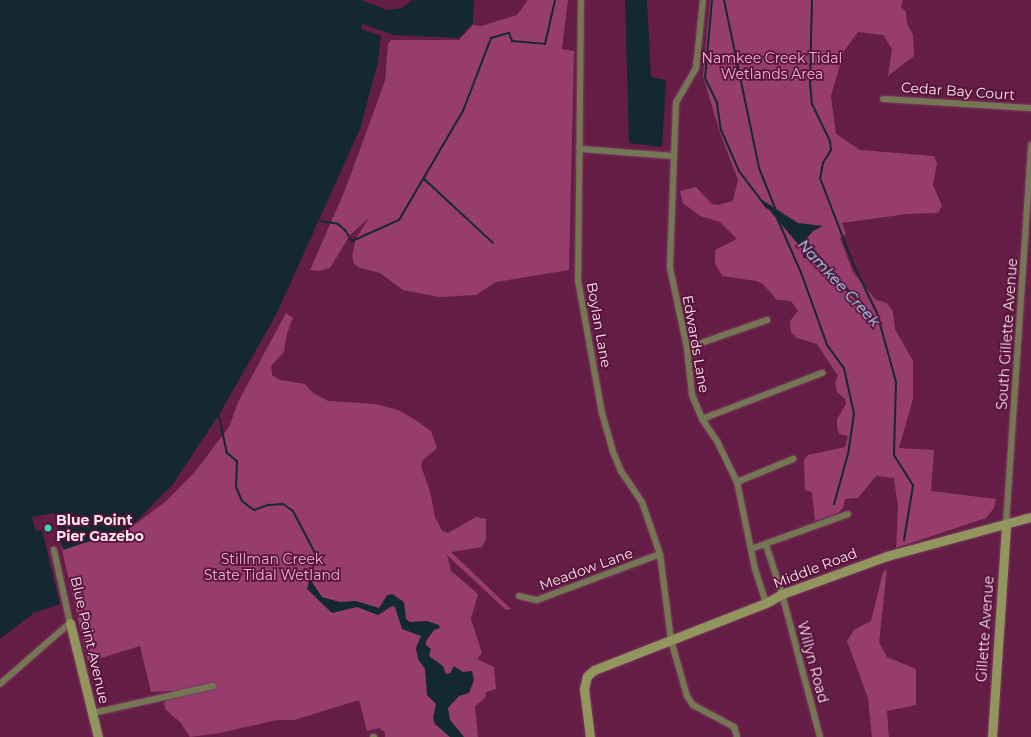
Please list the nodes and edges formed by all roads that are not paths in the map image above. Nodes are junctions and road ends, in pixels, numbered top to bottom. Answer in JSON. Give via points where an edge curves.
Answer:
{"nodes":[{"id":1,"x":581,"y":0,"type":"edge"},
{"id":2,"x":703,"y":0,"type":"edge"},
{"id":3,"x":883,"y":98,"type":"dead end"},
{"id":4,"x":1031,"y":108,"type":"edge"},
{"id":5,"x":1031,"y":145,"type":"edge"},
{"id":6,"x":581,"y":149,"type":"junction"},
{"id":7,"x":673,"y":156,"type":"junction"},
{"id":8,"x":767,"y":320,"type":"dead end"},
{"id":9,"x":687,"y":348,"type":"junction"},
{"id":10,"x":822,"y":373,"type":"dead end"},
{"id":11,"x":702,"y":419,"type":"junction"},
{"id":12,"x":793,"y":459,"type":"dead end"},
{"id":13,"x":737,"y":482,"type":"junction"},
{"id":14,"x":848,"y":514,"type":"dead end"},
{"id":15,"x":1031,"y":517,"type":"edge"},
{"id":16,"x":1006,"y":524,"type":"junction"},
{"id":17,"x":766,"y":545,"type":"junction"},
{"id":18,"x":751,"y":549,"type":"junction"},
{"id":19,"x":54,"y":550,"type":"dead end"},
{"id":20,"x":660,"y":554,"type":"junction"},
{"id":21,"x":782,"y":594,"type":"junction"},
{"id":22,"x":519,"y":596,"type":"dead end"},
{"id":23,"x":766,"y":603,"type":"junction"},
{"id":24,"x":70,"y":623,"type":"junction"},
{"id":25,"x":671,"y":640,"type":"junction"},
{"id":26,"x":0,"y":684,"type":"edge"},
{"id":27,"x":213,"y":686,"type":"dead end"},
{"id":28,"x":92,"y":713,"type":"junction"},
{"id":29,"x":98,"y":737,"type":"edge"},
{"id":30,"x":590,"y":737,"type":"edge"},
{"id":31,"x":737,"y":737,"type":"edge"},
{"id":32,"x":820,"y":737,"type":"edge"},
{"id":33,"x":992,"y":737,"type":"edge"}],
"edges":[{"from":1,"to":6,"type":"street","name":"Boylan Lane"},
{"from":2,"to":7,"type":"street","name":"Edwards Lane","via":[[696,68],[676,102]]},
{"from":3,"to":4,"type":"street","name":"Cedar Bay Court"},
{"from":5,"to":16,"type":"street","name":"South Gillette Avenue"},
{"from":6,"to":7,"type":"street"},
{"from":6,"to":20,"type":"street","name":"Boylan Lane","via":[[578,280],[602,413],[621,471],[642,502]]},
{"from":7,"to":9,"type":"street","name":"Edwards Lane","via":[[675,168],[670,268]]},
{"from":8,"to":9,"type":"street"},
{"from":9,"to":11,"type":"street","name":"Edwards Lane","via":[[692,395]]},
{"from":10,"to":11,"type":"street"},
{"from":11,"to":13,"type":"street","name":"Edwards Lane","via":[[717,441]]},
{"from":12,"to":13,"type":"street"},
{"from":13,"to":18,"type":"street","name":"Edwards Lane"},
{"from":14,"to":17,"type":"street"},
{"from":15,"to":16,"type":"main road","name":"Middle Road"},
{"from":16,"to":21,"type":"main road","name":"Middle Road","via":[[887,556]]},
{"from":16,"to":33,"type":"main road","name":"Gillette Avenue"},
{"from":17,"to":18,"type":"street"},
{"from":17,"to":21,"type":"street","name":"Willyn Road"},
{"from":18,"to":23,"type":"street","name":"Edwards Lane"},
{"from":19,"to":24,"type":"street","name":"Blue Point Avenue"},
{"from":20,"to":22,"type":"street","name":"Meadow Lane","via":[[537,600]]},
{"from":20,"to":25,"type":"street","name":"Boylan Lane"},
{"from":21,"to":23,"type":"main road","name":"Middle Road"},
{"from":21,"to":32,"type":"street","name":"Willyn Road"},
{"from":23,"to":25,"type":"main road","name":"Middle Road"},
{"from":24,"to":26,"type":"street"},
{"from":24,"to":28,"type":"main road","name":"Blue Point Avenue"},
{"from":25,"to":30,"type":"main road","name":"Middle Road","via":[[590,672],[585,682]]},
{"from":25,"to":31,"type":"street","name":"Boylan Lane","via":[[687,696],[693,705],[734,727]]},
{"from":27,"to":28,"type":"street"},
{"from":28,"to":29,"type":"main road","name":"Blue Point Avenue"}]}
